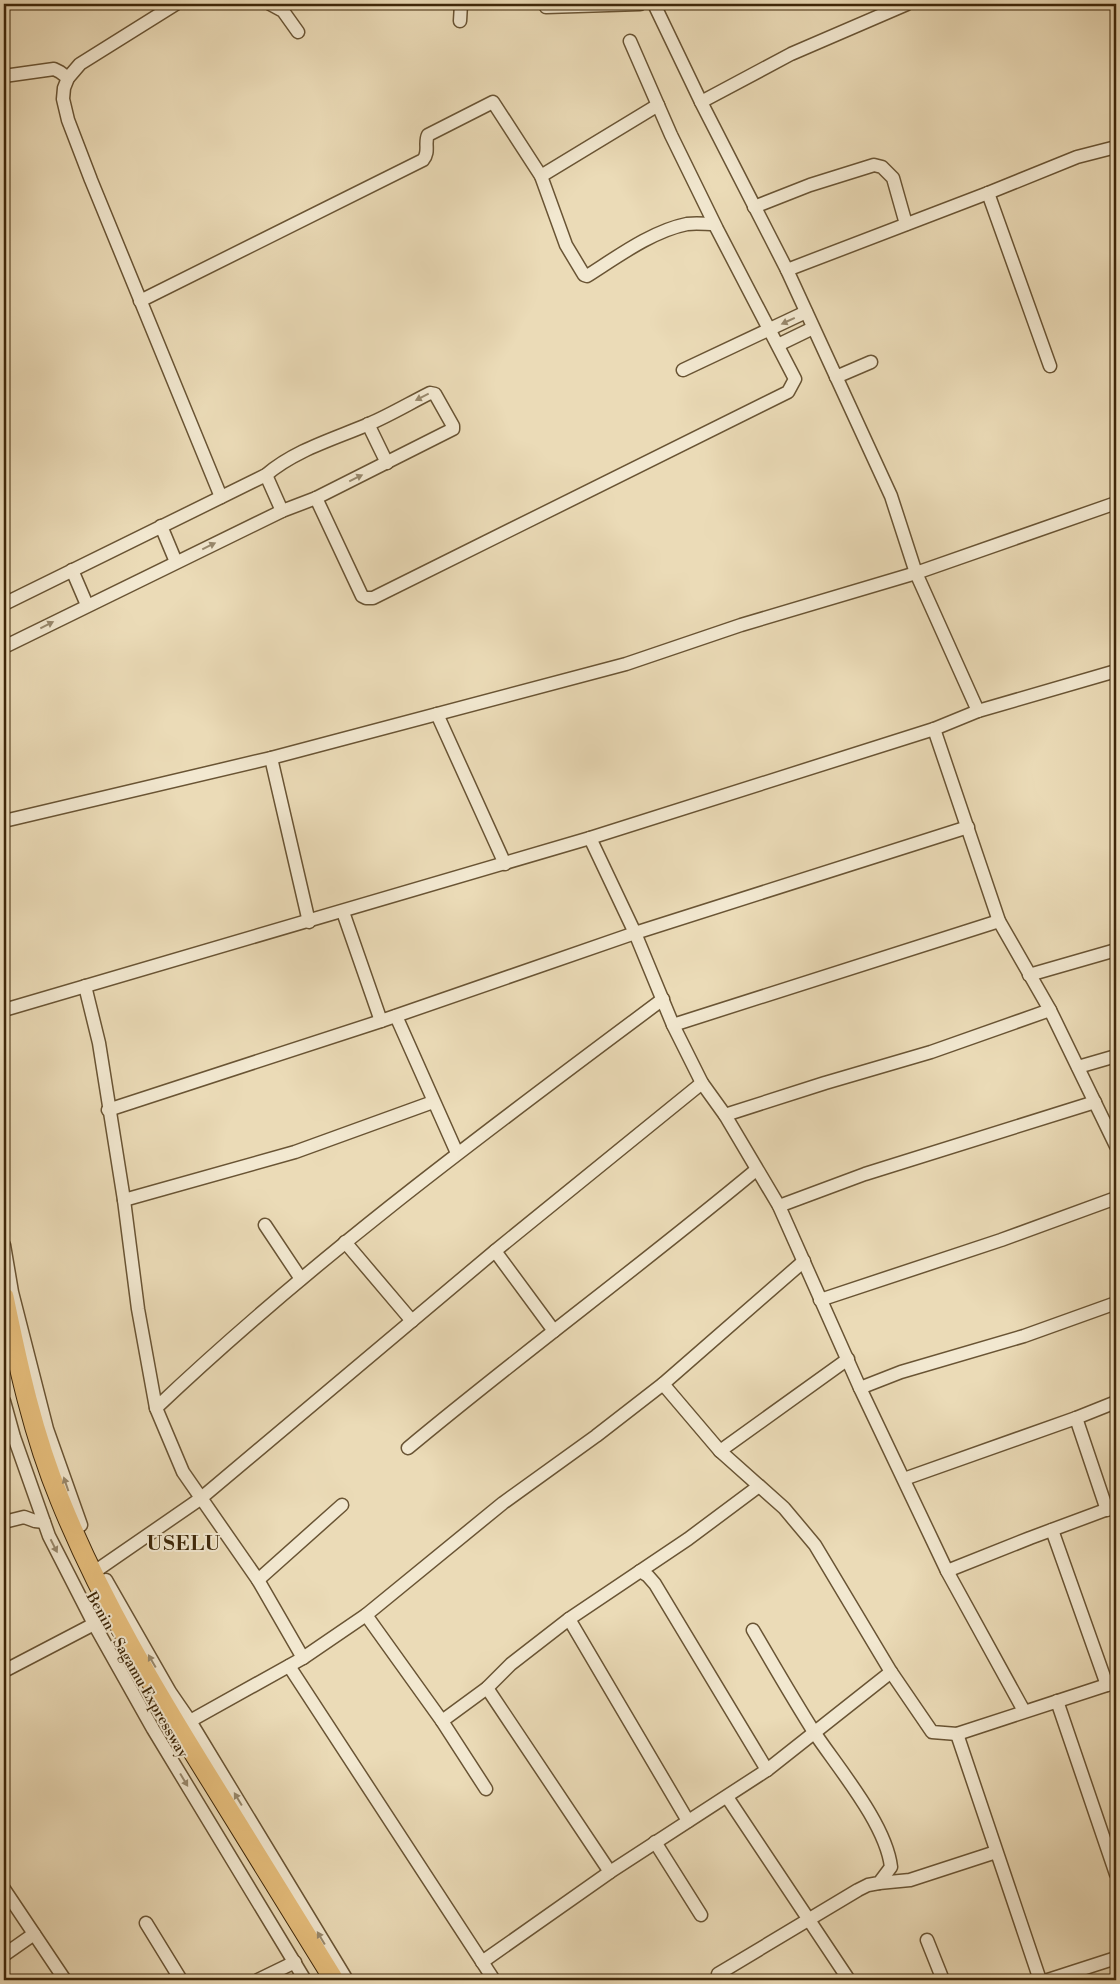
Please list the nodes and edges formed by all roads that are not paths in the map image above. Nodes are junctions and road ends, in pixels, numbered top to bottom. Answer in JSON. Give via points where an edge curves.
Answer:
{"nodes":[{"id":1,"x":176,"y":4,"type":"edge"},
{"id":2,"x":270,"y":4,"type":"edge"},
{"id":3,"x":461,"y":4,"type":"edge"},
{"id":4,"x":640,"y":4,"type":"edge"},
{"id":5,"x":654,"y":4,"type":"edge"},
{"id":6,"x":907,"y":4,"type":"edge"},
{"id":7,"x":546,"y":7,"type":"dead end"},
{"id":8,"x":460,"y":21,"type":"dead end"},
{"id":9,"x":298,"y":32,"type":"dead end"},
{"id":10,"x":630,"y":41,"type":"dead end"},
{"id":11,"x":4,"y":76,"type":"edge"},
{"id":12,"x":68,"y":78,"type":"junction"},
{"id":13,"x":701,"y":102,"type":"junction"},
{"id":14,"x":658,"y":105,"type":"junction"},
{"id":15,"x":1116,"y":147,"type":"edge"},
{"id":16,"x":541,"y":176,"type":"junction"},
{"id":17,"x":988,"y":193,"type":"junction"},
{"id":18,"x":754,"y":207,"type":"junction"},
{"id":19,"x":714,"y":224,"type":"junction"},
{"id":20,"x":906,"y":224,"type":"junction"},
{"id":21,"x":787,"y":270,"type":"junction"},
{"id":22,"x":140,"y":301,"type":"junction"},
{"id":23,"x":806,"y":312,"type":"junction"},
{"id":24,"x":813,"y":328,"type":"junction"},
{"id":25,"x":770,"y":329,"type":"junction"},
{"id":26,"x":778,"y":345,"type":"junction"},
{"id":27,"x":871,"y":362,"type":"dead end"},
{"id":28,"x":1050,"y":366,"type":"dead end"},
{"id":29,"x":683,"y":370,"type":"dead end"},
{"id":30,"x":836,"y":377,"type":"junction"},
{"id":31,"x":368,"y":424,"type":"junction"},
{"id":32,"x":387,"y":462,"type":"junction"},
{"id":33,"x":266,"y":475,"type":"junction"},
{"id":34,"x":221,"y":496,"type":"junction"},
{"id":35,"x":316,"y":498,"type":"junction"},
{"id":36,"x":1116,"y":503,"type":"edge"},
{"id":37,"x":282,"y":511,"type":"junction"},
{"id":38,"x":161,"y":526,"type":"junction"},
{"id":39,"x":176,"y":562,"type":"junction"},
{"id":40,"x":72,"y":570,"type":"junction"},
{"id":41,"x":916,"y":573,"type":"junction"},
{"id":42,"x":4,"y":604,"type":"edge"},
{"id":43,"x":87,"y":605,"type":"junction"},
{"id":44,"x":4,"y":647,"type":"edge"},
{"id":45,"x":1116,"y":671,"type":"edge"},
{"id":46,"x":978,"y":711,"type":"junction"},
{"id":47,"x":437,"y":714,"type":"junction"},
{"id":48,"x":934,"y":729,"type":"junction"},
{"id":49,"x":272,"y":758,"type":"junction"},
{"id":50,"x":4,"y":821,"type":"edge"},
{"id":51,"x":968,"y":827,"type":"junction"},
{"id":52,"x":590,"y":838,"type":"junction"},
{"id":53,"x":505,"y":864,"type":"junction"},
{"id":54,"x":343,"y":912,"type":"junction"},
{"id":55,"x":999,"y":921,"type":"junction"},
{"id":56,"x":309,"y":922,"type":"junction"},
{"id":57,"x":635,"y":933,"type":"junction"},
{"id":58,"x":1116,"y":950,"type":"edge"},
{"id":59,"x":1029,"y":975,"type":"junction"},
{"id":60,"x":85,"y":986,"type":"junction"},
{"id":61,"x":663,"y":999,"type":"junction"},
{"id":62,"x":4,"y":1010,"type":"edge"},
{"id":63,"x":1050,"y":1010,"type":"junction"},
{"id":64,"x":396,"y":1016,"type":"junction"},
{"id":65,"x":380,"y":1022,"type":"junction"},
{"id":66,"x":673,"y":1025,"type":"junction"},
{"id":67,"x":1116,"y":1056,"type":"edge"},
{"id":68,"x":1078,"y":1067,"type":"junction"},
{"id":69,"x":702,"y":1083,"type":"junction"},
{"id":70,"x":433,"y":1102,"type":"junction"},
{"id":71,"x":1095,"y":1102,"type":"junction"},
{"id":72,"x":108,"y":1110,"type":"junction"},
{"id":73,"x":724,"y":1115,"type":"junction"},
{"id":74,"x":1116,"y":1146,"type":"edge"},
{"id":75,"x":457,"y":1152,"type":"junction"},
{"id":76,"x":756,"y":1170,"type":"junction"},
{"id":77,"x":1116,"y":1198,"type":"edge"},
{"id":78,"x":124,"y":1200,"type":"junction"},
{"id":79,"x":779,"y":1206,"type":"junction"},
{"id":80,"x":265,"y":1225,"type":"dead end"},
{"id":81,"x":345,"y":1242,"type":"junction"},
{"id":82,"x":4,"y":1245,"type":"edge"},
{"id":83,"x":495,"y":1251,"type":"junction"},
{"id":84,"x":804,"y":1261,"type":"junction"},
{"id":85,"x":301,"y":1279,"type":"junction"},
{"id":86,"x":4,"y":1297,"type":"edge"},
{"id":87,"x":820,"y":1300,"type":"junction"},
{"id":88,"x":1116,"y":1303,"type":"edge"},
{"id":89,"x":412,"y":1321,"type":"junction"},
{"id":90,"x":554,"y":1331,"type":"junction"},
{"id":91,"x":4,"y":1347,"type":"edge"},
{"id":92,"x":848,"y":1360,"type":"junction"},
{"id":93,"x":663,"y":1384,"type":"junction"},
{"id":94,"x":860,"y":1388,"type":"junction"},
{"id":95,"x":4,"y":1401,"type":"edge"},
{"id":96,"x":1116,"y":1402,"type":"edge"},
{"id":97,"x":156,"y":1408,"type":"junction"},
{"id":98,"x":1076,"y":1418,"type":"junction"},
{"id":99,"x":408,"y":1448,"type":"dead end"},
{"id":100,"x":720,"y":1451,"type":"junction"},
{"id":101,"x":904,"y":1478,"type":"junction"},
{"id":102,"x":759,"y":1486,"type":"junction"},
{"id":103,"x":200,"y":1498,"type":"junction"},
{"id":104,"x":342,"y":1505,"type":"dead end"},
{"id":105,"x":1112,"y":1508,"type":"edge"},
{"id":106,"x":4,"y":1522,"type":"edge"},
{"id":107,"x":44,"y":1522,"type":"junction"},
{"id":108,"x":1052,"y":1530,"type":"junction"},
{"id":109,"x":100,"y":1568,"type":"junction"},
{"id":110,"x":640,"y":1571,"type":"junction"},
{"id":111,"x":947,"y":1571,"type":"junction"},
{"id":112,"x":258,"y":1580,"type":"junction"},
{"id":113,"x":366,"y":1615,"type":"junction"},
{"id":114,"x":568,"y":1619,"type":"junction"},
{"id":115,"x":94,"y":1624,"type":"junction"},
{"id":116,"x":753,"y":1630,"type":"dead end"},
{"id":117,"x":303,"y":1658,"type":"junction"},
{"id":118,"x":289,"y":1666,"type":"junction"},
{"id":119,"x":4,"y":1671,"type":"edge"},
{"id":120,"x":891,"y":1672,"type":"junction"},
{"id":121,"x":1112,"y":1684,"type":"edge"},
{"id":122,"x":488,"y":1688,"type":"junction"},
{"id":123,"x":1057,"y":1701,"type":"junction"},
{"id":124,"x":1024,"y":1711,"type":"junction"},
{"id":125,"x":190,"y":1721,"type":"junction"},
{"id":126,"x":442,"y":1721,"type":"junction"},
{"id":127,"x":814,"y":1732,"type":"junction"},
{"id":128,"x":956,"y":1734,"type":"junction"},
{"id":129,"x":767,"y":1770,"type":"junction"},
{"id":130,"x":486,"y":1789,"type":"dead end"},
{"id":131,"x":727,"y":1797,"type":"junction"},
{"id":132,"x":688,"y":1821,"type":"junction"},
{"id":133,"x":655,"y":1842,"type":"junction"},
{"id":134,"x":996,"y":1852,"type":"junction"},
{"id":135,"x":610,"y":1872,"type":"junction"},
{"id":136,"x":1116,"y":1874,"type":"edge"},
{"id":137,"x":879,"y":1883,"type":"junction"},
{"id":138,"x":4,"y":1888,"type":"edge"},
{"id":139,"x":701,"y":1915,"type":"dead end"},
{"id":140,"x":808,"y":1921,"type":"junction"},
{"id":141,"x":146,"y":1923,"type":"dead end"},
{"id":142,"x":34,"y":1934,"type":"junction"},
{"id":143,"x":927,"y":1940,"type":"dead end"},
{"id":144,"x":4,"y":1955,"type":"edge"},
{"id":145,"x":1116,"y":1958,"type":"edge"},
{"id":146,"x":295,"y":1962,"type":"junction"},
{"id":147,"x":482,"y":1962,"type":"junction"},
{"id":148,"x":718,"y":1974,"type":"dead end"},
{"id":149,"x":65,"y":1980,"type":"edge"},
{"id":150,"x":181,"y":1980,"type":"edge"},
{"id":151,"x":258,"y":1980,"type":"edge"},
{"id":152,"x":306,"y":1980,"type":"edge"},
{"id":153,"x":321,"y":1980,"type":"edge"},
{"id":154,"x":334,"y":1980,"type":"edge"},
{"id":155,"x":347,"y":1980,"type":"edge"},
{"id":156,"x":494,"y":1980,"type":"edge"},
{"id":157,"x":849,"y":1980,"type":"edge"},
{"id":158,"x":943,"y":1980,"type":"edge"},
{"id":159,"x":1040,"y":1980,"type":"edge"},
{"id":160,"x":1048,"y":1980,"type":"edge"}],
"edges":[{"from":1,"to":12,"type":"street","via":[[80,64]]},
{"from":2,"to":9,"type":"street","via":[[283,11]]},
{"from":3,"to":8,"type":"street"},
{"from":4,"to":7,"type":"street"},
{"from":5,"to":13,"type":"street"},
{"from":6,"to":13,"type":"street","via":[[791,54]]},
{"from":10,"to":14,"type":"street"},
{"from":11,"to":12,"type":"street","via":[[54,69]]},
{"from":12,"to":22,"type":"street","via":[[63,99],[68,120]]},
{"from":13,"to":18,"type":"street"},
{"from":14,"to":16,"type":"street"},
{"from":14,"to":19,"type":"street"},
{"from":15,"to":17,"type":"street","via":[[1077,157]]},
{"from":16,"to":19,"type":"street","via":[[566,245],[587,276],[665,230],[689,224]]},
{"from":16,"to":22,"type":"street","via":[[493,102],[428,135],[427,154],[423,160]]},
{"from":17,"to":20,"type":"street"},
{"from":17,"to":28,"type":"street"},
{"from":18,"to":20,"type":"street","via":[[874,165],[882,167],[893,178]]},
{"from":18,"to":21,"type":"street"},
{"from":19,"to":25,"type":"street"},
{"from":20,"to":21,"type":"street"},
{"from":21,"to":23,"type":"street"},
{"from":22,"to":34,"type":"street"},
{"from":23,"to":24,"type":"street"},
{"from":23,"to":25,"type":"street","one_way":true},
{"from":24,"to":26,"type":"street"},
{"from":24,"to":30,"type":"street"},
{"from":25,"to":26,"type":"street"},
{"from":25,"to":29,"type":"street"},
{"from":26,"to":35,"type":"street","via":[[795,379],[788,392],[373,598],[362,596]]},
{"from":27,"to":30,"type":"street"},
{"from":30,"to":41,"type":"street","via":[[891,496]]},
{"from":31,"to":32,"type":"street"},
{"from":32,"to":31,"type":"street","one_way":true,"via":[[453,426],[435,394],[430,393]]},
{"from":31,"to":33,"type":"street","via":[[344,432],[276,466]]},
{"from":35,"to":32,"type":"street","one_way":true},
{"from":33,"to":34,"type":"street"},
{"from":33,"to":37,"type":"street"},
{"from":34,"to":38,"type":"street"},
{"from":35,"to":37,"type":"street"},
{"from":36,"to":41,"type":"street"},
{"from":39,"to":37,"type":"street","one_way":true},
{"from":38,"to":39,"type":"street"},
{"from":38,"to":40,"type":"street"},
{"from":39,"to":43,"type":"street"},
{"from":40,"to":42,"type":"street"},
{"from":40,"to":43,"type":"street"},
{"from":41,"to":46,"type":"street"},
{"from":41,"to":47,"type":"street","via":[[626,664]]},
{"from":44,"to":43,"type":"street","one_way":true},
{"from":45,"to":46,"type":"street"},
{"from":46,"to":48,"type":"street"},
{"from":47,"to":49,"type":"street"},
{"from":47,"to":53,"type":"street"},
{"from":48,"to":51,"type":"street"},
{"from":48,"to":52,"type":"street"},
{"from":49,"to":50,"type":"street"},
{"from":49,"to":56,"type":"street"},
{"from":51,"to":55,"type":"street"},
{"from":51,"to":57,"type":"street"},
{"from":52,"to":53,"type":"street"},
{"from":52,"to":57,"type":"street"},
{"from":53,"to":54,"type":"street"},
{"from":54,"to":56,"type":"street"},
{"from":54,"to":65,"type":"street"},
{"from":55,"to":59,"type":"street"},
{"from":55,"to":66,"type":"street"},
{"from":56,"to":60,"type":"street"},
{"from":57,"to":61,"type":"street"},
{"from":57,"to":64,"type":"street"},
{"from":58,"to":59,"type":"street"},
{"from":59,"to":63,"type":"street"},
{"from":60,"to":62,"type":"street"},
{"from":60,"to":72,"type":"street","via":[[99,1043]]},
{"from":61,"to":66,"type":"street"},
{"from":61,"to":75,"type":"street"},
{"from":63,"to":68,"type":"street"},
{"from":63,"to":73,"type":"street","via":[[931,1052]]},
{"from":64,"to":65,"type":"street"},
{"from":64,"to":70,"type":"street"},
{"from":65,"to":72,"type":"street"},
{"from":66,"to":69,"type":"street"},
{"from":67,"to":68,"type":"street"},
{"from":68,"to":71,"type":"street"},
{"from":69,"to":73,"type":"street"},
{"from":69,"to":83,"type":"street"},
{"from":70,"to":75,"type":"street"},
{"from":70,"to":78,"type":"street","via":[[296,1152]]},
{"from":71,"to":74,"type":"street"},
{"from":71,"to":79,"type":"street","via":[[865,1174]]},
{"from":72,"to":78,"type":"street"},
{"from":73,"to":76,"type":"street"},
{"from":75,"to":81,"type":"street"},
{"from":76,"to":79,"type":"street"},
{"from":76,"to":90,"type":"street"},
{"from":77,"to":87,"type":"street"},
{"from":78,"to":97,"type":"street","via":[[138,1309]]},
{"from":79,"to":84,"type":"street"},
{"from":80,"to":85,"type":"street"},
{"from":81,"to":85,"type":"street"},
{"from":81,"to":89,"type":"street"},
{"from":109,"to":82,"type":"street","one_way":true,"via":[[76,1513],[47,1430],[12,1292]]},
{"from":83,"to":89,"type":"street"},
{"from":83,"to":90,"type":"street"},
{"from":84,"to":87,"type":"street"},
{"from":84,"to":93,"type":"street"},
{"from":85,"to":97,"type":"street"},
{"from":86,"to":154,"type":"highway","via":[[16,1355],[45,1460],[78,1543],[125,1636],[178,1728]]},
{"from":87,"to":92,"type":"street"},
{"from":88,"to":94,"type":"street"},
{"from":89,"to":103,"type":"street"},
{"from":90,"to":99,"type":"street"},
{"from":91,"to":153,"type":"highway","name":"Benin - Sagamu Expressway","via":[[21,1421],[46,1492],[85,1584],[141,1686]]},
{"from":92,"to":94,"type":"street"},
{"from":92,"to":100,"type":"street"},
{"from":93,"to":100,"type":"street"},
{"from":93,"to":113,"type":"street","via":[[503,1503]]},
{"from":94,"to":101,"type":"street"},
{"from":95,"to":107,"type":"street"},
{"from":96,"to":98,"type":"street"},
{"from":97,"to":103,"type":"street","via":[[183,1472]]},
{"from":98,"to":101,"type":"street"},
{"from":98,"to":105,"type":"street"},
{"from":100,"to":102,"type":"street"},
{"from":101,"to":111,"type":"street"},
{"from":102,"to":110,"type":"street"},
{"from":102,"to":120,"type":"street","via":[[784,1508],[815,1545]]},
{"from":103,"to":109,"type":"street"},
{"from":103,"to":112,"type":"street"},
{"from":104,"to":112,"type":"street"},
{"from":105,"to":108,"type":"street"},
{"from":106,"to":107,"type":"street","via":[[24,1518]]},
{"from":107,"to":115,"type":"street","one_way":true},
{"from":108,"to":111,"type":"street"},
{"from":108,"to":121,"type":"street"},
{"from":125,"to":109,"type":"street","one_way":true,"via":[[170,1692]]},
{"from":110,"to":114,"type":"street"},
{"from":110,"to":129,"type":"street","via":[[654,1584]]},
{"from":111,"to":124,"type":"street"},
{"from":112,"to":117,"type":"street"},
{"from":113,"to":117,"type":"street"},
{"from":113,"to":126,"type":"street"},
{"from":114,"to":122,"type":"street","via":[[511,1664]]},
{"from":114,"to":132,"type":"street"},
{"from":115,"to":119,"type":"street"},
{"from":115,"to":146,"type":"street","one_way":true,"via":[[157,1736]]},
{"from":116,"to":127,"type":"street"},
{"from":117,"to":118,"type":"street"},
{"from":118,"to":125,"type":"street"},
{"from":118,"to":147,"type":"street"},
{"from":120,"to":127,"type":"street"},
{"from":120,"to":128,"type":"street","via":[[932,1732]]},
{"from":121,"to":123,"type":"street"},
{"from":122,"to":126,"type":"street"},
{"from":122,"to":135,"type":"street"},
{"from":123,"to":124,"type":"street"},
{"from":123,"to":136,"type":"street"},
{"from":124,"to":128,"type":"street"},
{"from":155,"to":125,"type":"street","one_way":true},
{"from":126,"to":130,"type":"street"},
{"from":127,"to":129,"type":"street"},
{"from":127,"to":137,"type":"street","via":[[857,1794],[883,1839],[891,1867]]},
{"from":128,"to":134,"type":"street"},
{"from":129,"to":131,"type":"street"},
{"from":131,"to":132,"type":"street"},
{"from":131,"to":140,"type":"street"},
{"from":132,"to":133,"type":"street"},
{"from":133,"to":135,"type":"street"},
{"from":133,"to":139,"type":"street"},
{"from":134,"to":137,"type":"street","via":[[910,1880]]},
{"from":134,"to":159,"type":"street"},
{"from":135,"to":147,"type":"street"},
{"from":137,"to":140,"type":"street","via":[[868,1885]]},
{"from":138,"to":142,"type":"street"},
{"from":140,"to":148,"type":"street"},
{"from":140,"to":157,"type":"street"},
{"from":141,"to":150,"type":"street"},
{"from":142,"to":144,"type":"street"},
{"from":142,"to":149,"type":"street"},
{"from":143,"to":158,"type":"street"},
{"from":145,"to":160,"type":"street"},
{"from":146,"to":151,"type":"street"},
{"from":146,"to":152,"type":"street"},
{"from":147,"to":156,"type":"street"}]}
